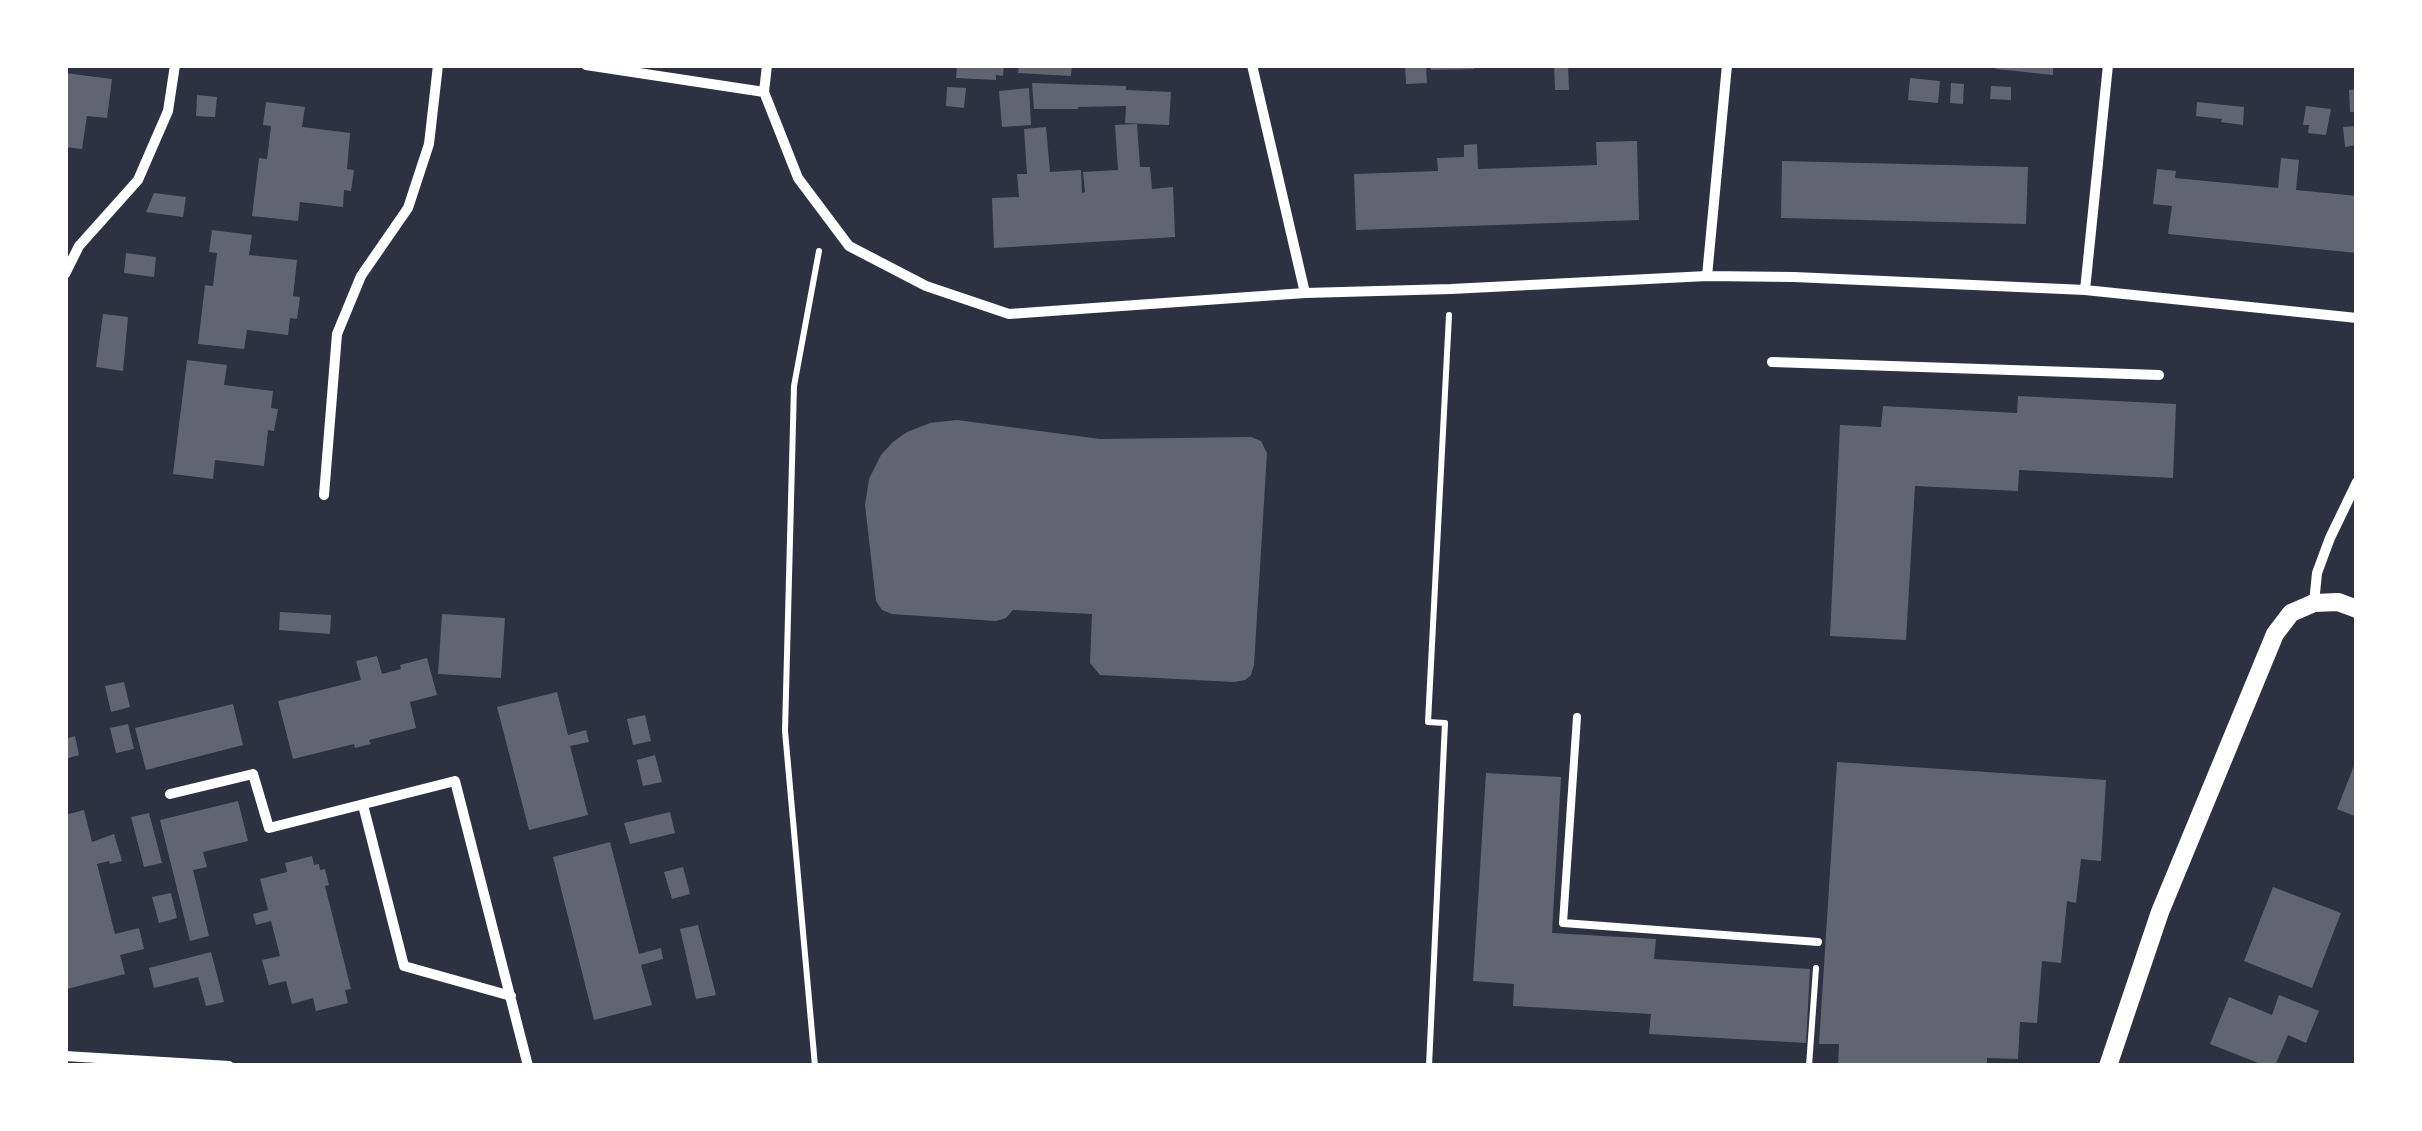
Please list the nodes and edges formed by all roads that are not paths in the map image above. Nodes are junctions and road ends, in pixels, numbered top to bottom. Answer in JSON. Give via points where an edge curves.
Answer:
{"nodes":[{"id":1,"x":175,"y":65,"type":"edge"},
{"id":2,"x":438,"y":65,"type":"edge"},
{"id":3,"x":586,"y":65,"type":"edge"},
{"id":4,"x":767,"y":65,"type":"edge"},
{"id":5,"x":1252,"y":65,"type":"edge"},
{"id":6,"x":1727,"y":65,"type":"edge"},
{"id":7,"x":2108,"y":65,"type":"edge"},
{"id":8,"x":764,"y":92,"type":"junction"},
{"id":9,"x":65,"y":274,"type":"edge"},
{"id":10,"x":1706,"y":276,"type":"junction"},
{"id":11,"x":2085,"y":290,"type":"junction"},
{"id":12,"x":1305,"y":293,"type":"junction"},
{"id":13,"x":2357,"y":318,"type":"edge"},
{"id":14,"x":1772,"y":362,"type":"dead end"},
{"id":15,"x":2159,"y":375,"type":"dead end"},
{"id":16,"x":2357,"y":482,"type":"edge"},
{"id":17,"x":324,"y":496,"type":"dead end"},
{"id":18,"x":2314,"y":603,"type":"junction"},
{"id":19,"x":2357,"y":608,"type":"edge"},
{"id":20,"x":1577,"y":717,"type":"dead end"},
{"id":21,"x":170,"y":794,"type":"dead end"},
{"id":22,"x":362,"y":805,"type":"junction"},
{"id":23,"x":1818,"y":942,"type":"road end"},
{"id":24,"x":511,"y":996,"type":"junction"},
{"id":25,"x":65,"y":1056,"type":"edge"},
{"id":26,"x":229,"y":1066,"type":"edge"},
{"id":27,"x":528,"y":1066,"type":"edge"},
{"id":28,"x":2108,"y":1066,"type":"edge"}],
"edges":[{"from":1,"to":9,"type":"street","via":[[168,111],[138,180],[79,246]]},
{"from":2,"to":17,"type":"street","via":[[429,144],[408,208],[361,276],[337,334]]},
{"from":3,"to":8,"type":"street"},
{"from":4,"to":8,"type":"street"},
{"from":5,"to":12,"type":"street"},
{"from":6,"to":10,"type":"street"},
{"from":7,"to":11,"type":"street"},
{"from":8,"to":12,"type":"street","via":[[798,178],[849,246],[926,286],[1009,314]]},
{"from":10,"to":11,"type":"street"},
{"from":10,"to":12,"type":"street"},
{"from":11,"to":13,"type":"street"},
{"from":14,"to":15,"type":"street"},
{"from":16,"to":18,"type":"street","via":[[2316,572]]},
{"from":18,"to":19,"type":"street"},
{"from":18,"to":28,"type":"street","via":[[2291,613],[2275,634],[2160,912]]},
{"from":20,"to":23,"type":"lane","via":[[1563,923]]},
{"from":21,"to":22,"type":"street","via":[[254,774],[270,828]]},
{"from":22,"to":24,"type":"street","via":[[404,966]]},
{"from":22,"to":24,"type":"street","via":[[455,781]]},
{"from":24,"to":27,"type":"street"},
{"from":25,"to":26,"type":"street"}]}
